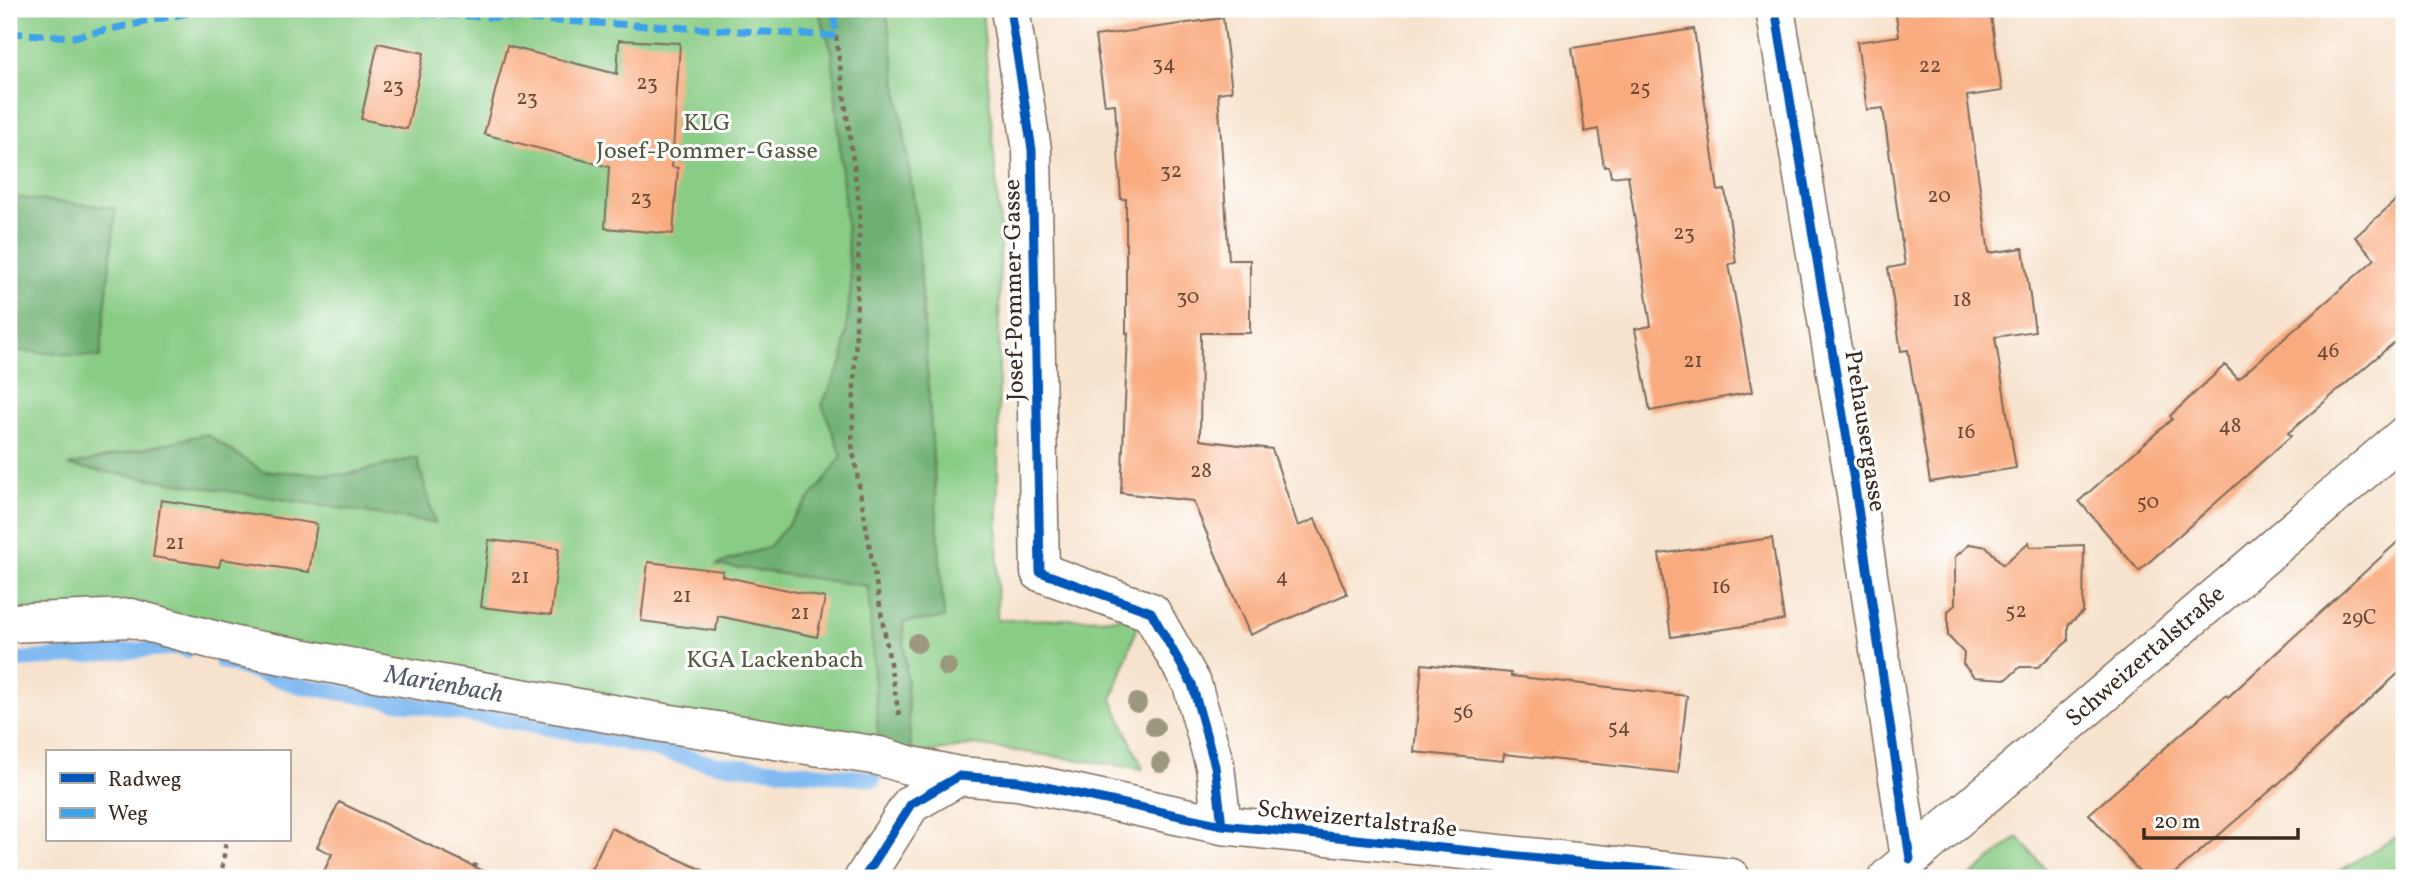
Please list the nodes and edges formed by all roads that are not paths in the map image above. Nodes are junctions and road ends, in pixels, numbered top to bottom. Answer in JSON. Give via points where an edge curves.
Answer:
{"nodes":[{"id":1,"x":1010,"y":9,"type":"edge"},
{"id":2,"x":1775,"y":9,"type":"edge"},
{"id":3,"x":2404,"y":436,"type":"edge"},
{"id":4,"x":9,"y":623,"type":"edge"},
{"id":5,"x":959,"y":776,"type":"junction"},
{"id":6,"x":1222,"y":825,"type":"junction"},
{"id":7,"x":1899,"y":869,"type":"edge"},
{"id":8,"x":864,"y":878,"type":"edge"},
{"id":9,"x":1731,"y":878,"type":"edge"}],
"edges":[{"from":1,"to":6,"type":"street","name":"Josef-Pommer-Gasse","via":[[1032,150],[1040,572],[1152,612],[1192,684],[1215,766]]},
{"from":2,"to":7,"type":"street","name":"Prehausergasse","via":[[1849,454]]},
{"from":3,"to":7,"type":"street","name":"Schweizertalstraße"},
{"from":4,"to":5,"type":"street","name":"Schweizertalstraße","via":[[131,618],[240,647],[650,721],[879,756]]},
{"from":5,"to":6,"type":"street","name":"Schweizertalstraße","via":[[1018,780]]},
{"from":5,"to":8,"type":"street","via":[[911,804]]},
{"from":6,"to":9,"type":"street","name":"Schweizertalstraße"}]}
